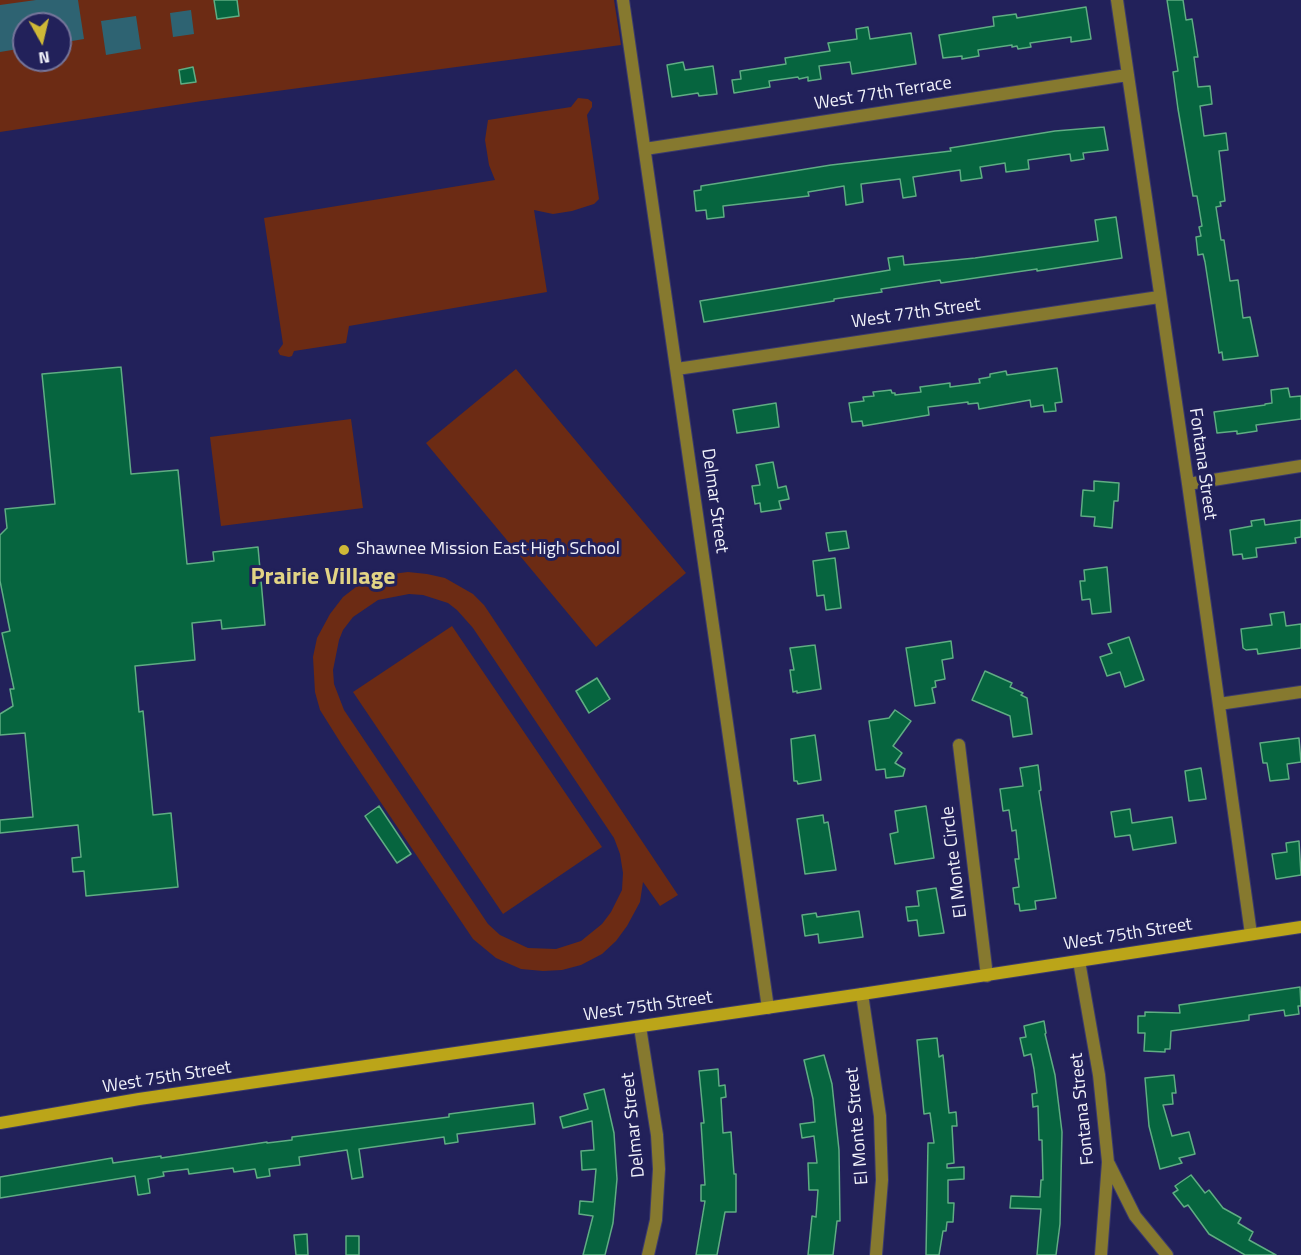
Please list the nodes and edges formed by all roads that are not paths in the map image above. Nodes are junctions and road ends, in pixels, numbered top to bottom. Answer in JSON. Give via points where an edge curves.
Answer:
{"nodes":[{"id":1,"x":623,"y":0,"type":"edge"},
{"id":2,"x":1117,"y":0,"type":"edge"},
{"id":3,"x":1127,"y":75,"type":"junction"},
{"id":4,"x":645,"y":149,"type":"junction"},
{"id":5,"x":1159,"y":297,"type":"junction"},
{"id":6,"x":677,"y":369,"type":"junction"},
{"id":7,"x":1301,"y":466,"type":"edge"},
{"id":8,"x":1188,"y":484,"type":"junction"},
{"id":9,"x":1301,"y":692,"type":"edge"},
{"id":10,"x":1219,"y":704,"type":"junction"},
{"id":11,"x":959,"y":745,"type":"dead end"},
{"id":12,"x":1301,"y":927,"type":"edge"},
{"id":13,"x":1251,"y":934,"type":"junction"},
{"id":14,"x":1079,"y":961,"type":"junction"},
{"id":15,"x":987,"y":976,"type":"junction"},
{"id":16,"x":862,"y":994,"type":"junction"},
{"id":17,"x":768,"y":1008,"type":"junction"},
{"id":18,"x":640,"y":1027,"type":"junction"},
{"id":19,"x":0,"y":1123,"type":"edge"},
{"id":20,"x":1108,"y":1162,"type":"junction"},
{"id":21,"x":648,"y":1255,"type":"edge"},
{"id":22,"x":876,"y":1255,"type":"edge"},
{"id":23,"x":1101,"y":1255,"type":"edge"},
{"id":24,"x":1167,"y":1255,"type":"edge"}],
"edges":[{"from":1,"to":4,"type":"street","name":"Delmar Street"},
{"from":2,"to":3,"type":"street","name":"Fontana Street"},
{"from":3,"to":4,"type":"street","name":"West 77th Terrace"},
{"from":3,"to":5,"type":"street","name":"Fontana Street"},
{"from":4,"to":6,"type":"street","name":"Delmar Street"},
{"from":5,"to":6,"type":"street","name":"West 77th Street"},
{"from":5,"to":8,"type":"street","name":"Fontana Street"},
{"from":6,"to":17,"type":"street","name":"Delmar Street"},
{"from":7,"to":8,"type":"street"},
{"from":8,"to":10,"type":"street","name":"Fontana Street"},
{"from":9,"to":10,"type":"street"},
{"from":10,"to":13,"type":"street","name":"Fontana Street"},
{"from":11,"to":15,"type":"street","name":"El Monte Circle"},
{"from":12,"to":13,"type":"main road","name":"West 75th Street"},
{"from":13,"to":14,"type":"main road","name":"West 75th Street"},
{"from":14,"to":15,"type":"main road","name":"West 75th Street"},
{"from":14,"to":20,"type":"street","name":"Fontana Street","via":[[1099,1075]]},
{"from":15,"to":16,"type":"main road","name":"West 75th Street"},
{"from":16,"to":17,"type":"main road","name":"West 75th Street"},
{"from":16,"to":22,"type":"street","name":"El Monte Street","via":[[880,1126],[882,1180]]},
{"from":17,"to":18,"type":"main road","name":"West 75th Street"},
{"from":18,"to":19,"type":"main road","name":"West 75th Street","via":[[139,1099]]},
{"from":18,"to":21,"type":"street","name":"Delmar Street","via":[[659,1169],[656,1220]]},
{"from":20,"to":23,"type":"street","name":"Fontana Street"},
{"from":20,"to":24,"type":"street","via":[[1136,1216]]}]}
